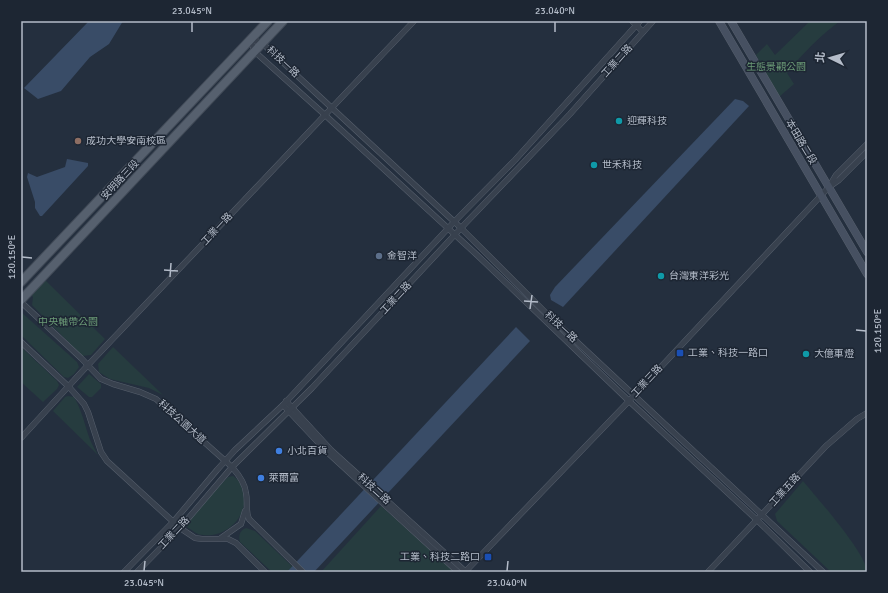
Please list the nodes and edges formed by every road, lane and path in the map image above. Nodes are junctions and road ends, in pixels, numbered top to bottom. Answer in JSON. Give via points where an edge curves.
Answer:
{"nodes":[{"id":1,"x":268,"y":21,"type":"edge"},
{"id":2,"x":283,"y":21,"type":"edge"},
{"id":3,"x":414,"y":21,"type":"edge"},
{"id":4,"x":632,"y":21,"type":"edge"},
{"id":5,"x":653,"y":21,"type":"edge"},
{"id":6,"x":719,"y":21,"type":"edge"},
{"id":7,"x":731,"y":21,"type":"edge"},
{"id":8,"x":638,"y":23,"type":"edge"},
{"id":9,"x":643,"y":32,"type":"junction"},
{"id":10,"x":251,"y":39,"type":"junction"},
{"id":11,"x":262,"y":43,"type":"junction"},
{"id":12,"x":254,"y":51,"type":"junction"},
{"id":13,"x":332,"y":107,"type":"junction"},
{"id":14,"x":325,"y":114,"type":"junction"},
{"id":15,"x":867,"y":144,"type":"edge"},
{"id":16,"x":867,"y":152,"type":"edge"},
{"id":17,"x":828,"y":187,"type":"junction"},
{"id":18,"x":821,"y":196,"type":"junction"},
{"id":19,"x":454,"y":222,"type":"junction"},
{"id":20,"x":448,"y":228,"type":"junction"},
{"id":21,"x":461,"y":228,"type":"junction"},
{"id":22,"x":455,"y":235,"type":"junction"},
{"id":23,"x":867,"y":252,"type":"edge"},
{"id":24,"x":867,"y":274,"type":"edge"},
{"id":25,"x":21,"y":282,"type":"edge"},
{"id":26,"x":21,"y":301,"type":"edge"},
{"id":27,"x":21,"y":342,"type":"edge"},
{"id":28,"x":88,"y":365,"type":"junction"},
{"id":29,"x":69,"y":387,"type":"junction"},
{"id":30,"x":634,"y":394,"type":"junction"},
{"id":31,"x":629,"y":401,"type":"junction"},
{"id":32,"x":284,"y":403,"type":"junction"},
{"id":33,"x":291,"y":410,"type":"junction"},
{"id":34,"x":867,"y":414,"type":"edge"},
{"id":35,"x":21,"y":438,"type":"edge"},
{"id":36,"x":225,"y":461,"type":"junction"},
{"id":37,"x":232,"y":467,"type":"junction"},
{"id":38,"x":247,"y":502,"type":"junction"},
{"id":39,"x":762,"y":515,"type":"junction"},
{"id":40,"x":757,"y":520,"type":"junction"},
{"id":41,"x":174,"y":521,"type":"junction"},
{"id":42,"x":180,"y":528,"type":"junction"},
{"id":43,"x":220,"y":538,"type":"junction"},
{"id":44,"x":124,"y":572,"type":"edge"},
{"id":45,"x":137,"y":572,"type":"edge"},
{"id":46,"x":265,"y":572,"type":"edge"},
{"id":47,"x":302,"y":572,"type":"edge"},
{"id":48,"x":458,"y":572,"type":"edge"},
{"id":49,"x":465,"y":572,"type":"edge"},
{"id":50,"x":708,"y":572,"type":"edge"},
{"id":51,"x":810,"y":572,"type":"edge"},
{"id":52,"x":823,"y":572,"type":"edge"}],
"edges":[{"from":1,"to":10,"type":"main road","name":"安明路三段"},
{"from":2,"to":11,"type":"main road","name":"安明路三段"},
{"from":3,"to":13,"type":"street","name":"工業一路"},
{"from":4,"to":8,"type":"street"},
{"from":5,"to":9,"type":"street","name":"工業二路"},
{"from":6,"to":18,"type":"street","name":"本田路二段"},
{"from":7,"to":17,"type":"street","name":"本田路二段"},
{"from":8,"to":9,"type":"street"},
{"from":8,"to":19,"type":"street","name":"工業二路","via":[[515,160]]},
{"from":9,"to":21,"type":"street","name":"工業二路","via":[[570,114]]},
{"from":10,"to":11,"type":"street","name":"科技一路"},
{"from":10,"to":12,"type":"street","name":"科技一路"},
{"from":10,"to":25,"type":"main road","name":"安明路三段"},
{"from":11,"to":12,"type":"main road","name":"安明路三段"},
{"from":11,"to":13,"type":"street","name":"科技一路"},
{"from":12,"to":14,"type":"street","name":"科技一路"},
{"from":12,"to":26,"type":"main road","name":"安明路三段"},
{"from":13,"to":14,"type":"street","name":"工業一路"},
{"from":13,"to":19,"type":"street","name":"科技一路"},
{"from":14,"to":20,"type":"street","name":"科技一路"},
{"from":14,"to":28,"type":"street","name":"工業一路"},
{"from":15,"to":17,"type":"street","name":"工業三路","via":[[836,175]]},
{"from":16,"to":17,"type":"street","name":"工業三路"},
{"from":17,"to":18,"type":"street","name":"工業三路"},
{"from":17,"to":23,"type":"street","name":"本田路二段"},
{"from":18,"to":24,"type":"street","name":"本田路二段"},
{"from":18,"to":30,"type":"street","name":"工業三路"},
{"from":19,"to":20,"type":"street","name":"工業二路"},
{"from":19,"to":21,"type":"street","name":"科技一路"},
{"from":20,"to":22,"type":"street","name":"科技一路"},
{"from":20,"to":32,"type":"street","name":"工業二路"},
{"from":21,"to":22,"type":"street","name":"工業二路"},
{"from":21,"to":30,"type":"street","name":"科技一路"},
{"from":22,"to":31,"type":"street","name":"科技一路"},
{"from":22,"to":33,"type":"street","name":"工業二路"},
{"from":26,"to":28,"type":"street","name":"科技公園大道"},
{"from":27,"to":29,"type":"street"},
{"from":28,"to":29,"type":"street","name":"工業一路"},
{"from":28,"to":36,"type":"street","name":"科技公園大道","via":[[106,381],[156,398]]},
{"from":29,"to":35,"type":"street","name":"工業一路"},
{"from":29,"to":41,"type":"street","via":[[84,404],[101,452],[107,461]]},
{"from":30,"to":31,"type":"street","name":"工業三路"},
{"from":30,"to":39,"type":"street","name":"科技一路"},
{"from":31,"to":40,"type":"street","name":"科技一路"},
{"from":31,"to":49,"type":"street","name":"工業三路"},
{"from":32,"to":33,"type":"street","name":"科技二路"},
{"from":32,"to":36,"type":"street","name":"工業二路"},
{"from":33,"to":37,"type":"street","name":"工業二路"},
{"from":33,"to":48,"type":"street","name":"科技二路","via":[[328,453]]},
{"from":33,"to":49,"type":"street","name":"科技二路","via":[[331,450]]},
{"from":34,"to":39,"type":"street","name":"工業五路","via":[[857,419],[826,446]]},
{"from":36,"to":37,"type":"street","name":"科技公園大道"},
{"from":36,"to":41,"type":"street","name":"工業二路"},
{"from":37,"to":38,"type":"street","name":"科技公園大道","via":[[244,485]]},
{"from":37,"to":42,"type":"street","name":"工業二路"},
{"from":38,"to":43,"type":"street","name":"科技公園大道","via":[[241,524]]},
{"from":38,"to":47,"type":"street","name":"科技公園大道","via":[[246,512],[249,520]]},
{"from":39,"to":40,"type":"street","name":"工業五路"},
{"from":39,"to":52,"type":"street","name":"科技一路"},
{"from":40,"to":50,"type":"street","name":"工業五路"},
{"from":40,"to":51,"type":"street","name":"科技一路"},
{"from":41,"to":42,"type":"street"},
{"from":41,"to":44,"type":"street","name":"工業二路"},
{"from":42,"to":43,"type":"street","via":[[195,538]]},
{"from":42,"to":45,"type":"street","name":"工業二路"},
{"from":43,"to":46,"type":"street","via":[[236,543]]}]}
